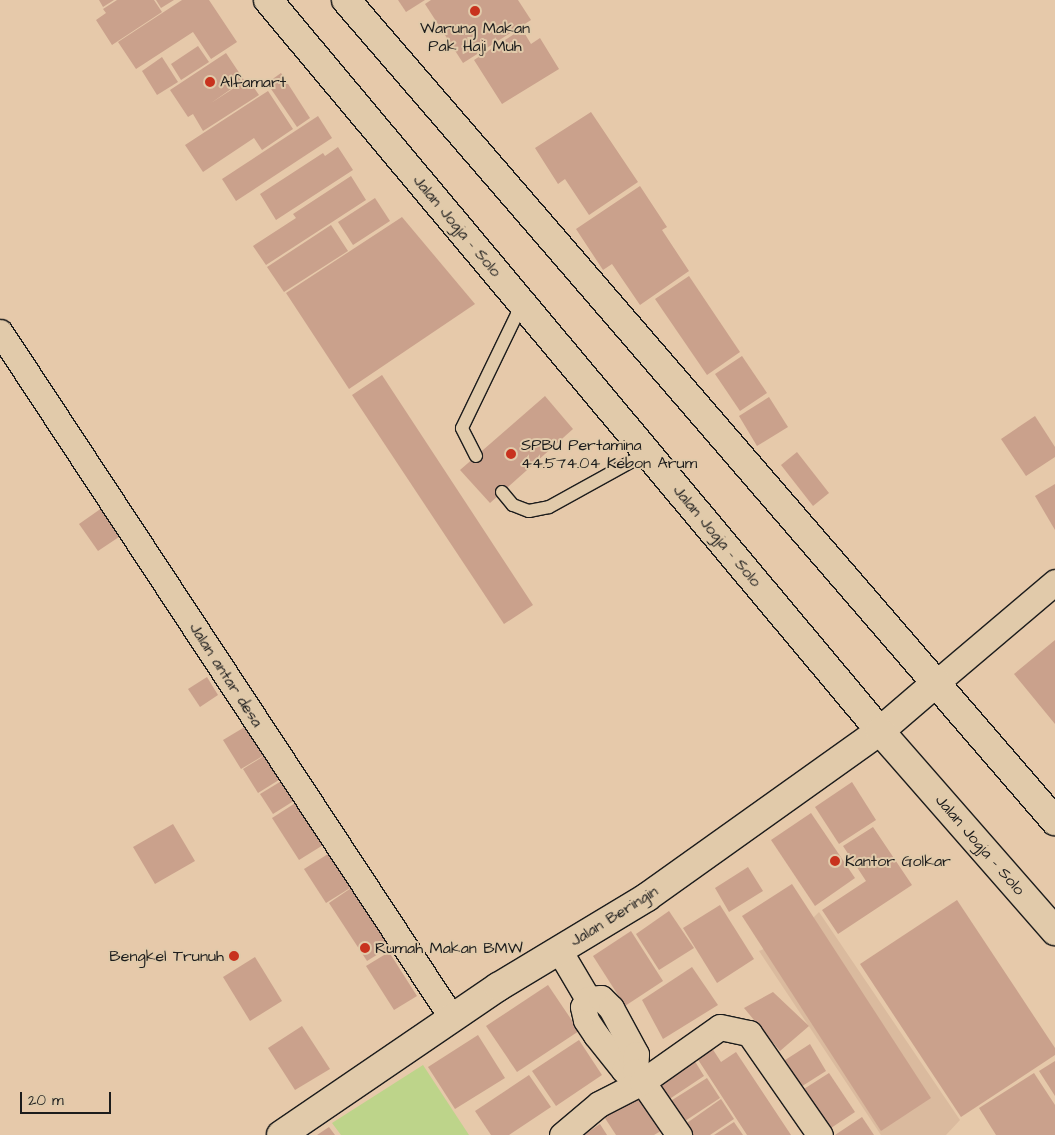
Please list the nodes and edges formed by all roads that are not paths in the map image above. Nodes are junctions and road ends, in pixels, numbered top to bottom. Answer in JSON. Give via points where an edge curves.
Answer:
{"nodes":[{"id":1,"x":268,"y":0,"type":"edge"},
{"id":2,"x":346,"y":0,"type":"edge"},
{"id":3,"x":522,"y":304,"type":"junction"},
{"id":4,"x":0,"y":332,"type":"edge"},
{"id":5,"x":647,"y":453,"type":"junction"},
{"id":6,"x":476,"y":456,"type":"dead end"},
{"id":7,"x":502,"y":492,"type":"dead end"},
{"id":8,"x":1055,"y":582,"type":"edge"},
{"id":9,"x":936,"y":683,"type":"junction"},
{"id":10,"x":880,"y":732,"type":"junction"},
{"id":11,"x":1055,"y":821,"type":"edge"},
{"id":12,"x":1055,"y":931,"type":"edge"},
{"id":13,"x":559,"y":950,"type":"junction"},
{"id":14,"x":452,"y":1018,"type":"junction"},
{"id":15,"x":639,"y":1077,"type":"junction"},
{"id":16,"x":281,"y":1135,"type":"edge"},
{"id":17,"x":562,"y":1135,"type":"edge"},
{"id":18,"x":679,"y":1135,"type":"edge"},
{"id":19,"x":820,"y":1135,"type":"edge"}],
"edges":[{"from":1,"to":3,"type":"main road","name":"Jalan Jogja - Solo"},
{"from":2,"to":9,"type":"main road"},
{"from":3,"to":5,"type":"main road","name":"Jalan Jogja - Solo"},
{"from":3,"to":6,"type":"lane","via":[[462,428]]},
{"from":4,"to":14,"type":"street","name":"Jalan antar desa"},
{"from":5,"to":7,"type":"lane","via":[[550,507],[529,511],[513,505]]},
{"from":5,"to":10,"type":"main road","name":"Jalan Jogja - Solo"},
{"from":8,"to":9,"type":"street"},
{"from":9,"to":10,"type":"main road","name":"Jalan Beringin"},
{"from":9,"to":11,"type":"main road"},
{"from":10,"to":12,"type":"main road","name":"Jalan Jogja - Solo"},
{"from":10,"to":13,"type":"main road","name":"Jalan Beringin","via":[[647,897]]},
{"from":13,"to":14,"type":"main road","name":"Jalan Beringin"},
{"from":13,"to":15,"type":"street","via":[[588,999],[601,998],[611,1008],[636,1054]]},
{"from":14,"to":16,"type":"main road","name":"Jalan Beringin"},
{"from":15,"to":17,"type":"street"},
{"from":15,"to":18,"type":"street"},
{"from":15,"to":19,"type":"street","via":[[720,1027],[749,1033]]}]}
